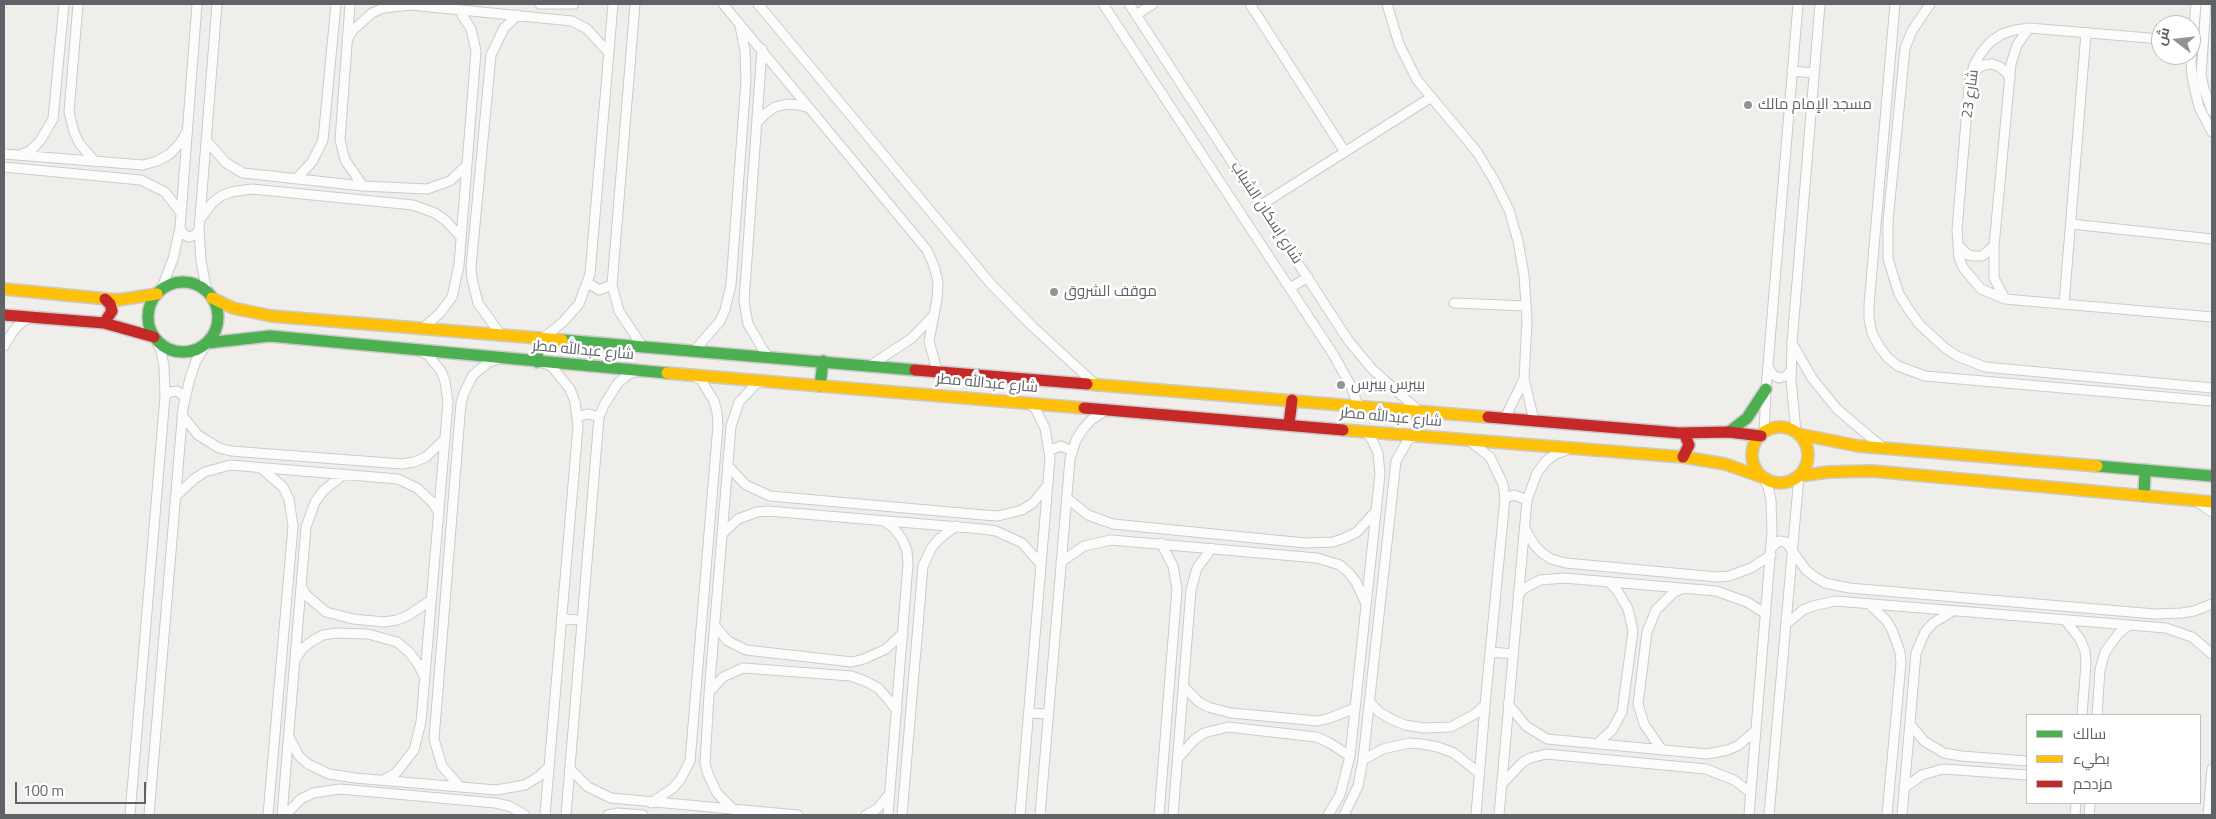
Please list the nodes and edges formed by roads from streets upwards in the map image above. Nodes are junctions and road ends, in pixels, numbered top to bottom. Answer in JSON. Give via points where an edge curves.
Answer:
{"nodes":[{"id":1,"x":64,"y":4,"type":"edge"},
{"id":2,"x":78,"y":4,"type":"edge"},
{"id":3,"x":198,"y":4,"type":"edge"},
{"id":4,"x":217,"y":4,"type":"edge"},
{"id":5,"x":336,"y":4,"type":"edge"},
{"id":6,"x":350,"y":4,"type":"edge"},
{"id":7,"x":402,"y":4,"type":"edge"},
{"id":8,"x":540,"y":4,"type":"edge"},
{"id":9,"x":574,"y":4,"type":"edge"},
{"id":10,"x":613,"y":4,"type":"edge"},
{"id":11,"x":635,"y":4,"type":"edge"},
{"id":12,"x":723,"y":4,"type":"edge"},
{"id":13,"x":758,"y":4,"type":"edge"},
{"id":14,"x":1103,"y":4,"type":"edge"},
{"id":15,"x":1129,"y":4,"type":"edge"},
{"id":16,"x":1153,"y":4,"type":"edge"},
{"id":17,"x":1250,"y":4,"type":"edge"},
{"id":18,"x":1387,"y":4,"type":"edge"},
{"id":19,"x":1798,"y":4,"type":"edge"},
{"id":20,"x":1820,"y":4,"type":"edge"},
{"id":21,"x":1895,"y":4,"type":"edge"},
{"id":22,"x":1930,"y":4,"type":"edge"},
{"id":23,"x":2206,"y":4,"type":"edge"},
{"id":24,"x":555,"y":5,"type":"junction"},
{"id":25,"x":459,"y":10,"type":"junction"},
{"id":26,"x":1136,"y":14,"type":"junction"},
{"id":27,"x":518,"y":15,"type":"junction"},
{"id":28,"x":554,"y":18,"type":"junction"},
{"id":29,"x":2201,"y":21,"type":"edge"},
{"id":30,"x":739,"y":23,"type":"junction"},
{"id":31,"x":2029,"y":28,"type":"junction"},
{"id":32,"x":2086,"y":33,"type":"junction"},
{"id":33,"x":2151,"y":38,"type":"edge"},
{"id":34,"x":347,"y":40,"type":"junction"},
{"id":35,"x":762,"y":50,"type":"junction"},
{"id":36,"x":609,"y":53,"type":"junction"},
{"id":37,"x":476,"y":62,"type":"junction"},
{"id":38,"x":490,"y":64,"type":"junction"},
{"id":39,"x":2191,"y":65,"type":"edge"},
{"id":40,"x":2199,"y":65,"type":"edge"},
{"id":41,"x":1792,"y":71,"type":"junction"},
{"id":42,"x":1814,"y":73,"type":"junction"},
{"id":43,"x":2010,"y":80,"type":"junction"},
{"id":44,"x":1969,"y":85,"type":"junction"},
{"id":45,"x":745,"y":97,"type":"junction"},
{"id":46,"x":759,"y":98,"type":"junction"},
{"id":47,"x":1430,"y":98,"type":"junction"},
{"id":48,"x":811,"y":109,"type":"junction"},
{"id":49,"x":55,"y":111,"type":"junction"},
{"id":50,"x":70,"y":112,"type":"junction"},
{"id":51,"x":2212,"y":112,"type":"edge"},
{"id":52,"x":757,"y":124,"type":"junction"},
{"id":53,"x":325,"y":128,"type":"junction"},
{"id":54,"x":340,"y":130,"type":"junction"},
{"id":55,"x":188,"y":131,"type":"junction"},
{"id":56,"x":2212,"y":132,"type":"edge"},
{"id":57,"x":206,"y":140,"type":"junction"},
{"id":58,"x":1345,"y":152,"type":"junction"},
{"id":59,"x":1882,"y":152,"type":"junction"},
{"id":60,"x":1894,"y":152,"type":"junction"},
{"id":61,"x":4,"y":154,"type":"edge"},
{"id":62,"x":19,"y":155,"type":"junction"},
{"id":63,"x":95,"y":162,"type":"junction"},
{"id":64,"x":143,"y":165,"type":"junction"},
{"id":65,"x":467,"y":165,"type":"junction"},
{"id":66,"x":4,"y":167,"type":"edge"},
{"id":67,"x":253,"y":175,"type":"junction"},
{"id":68,"x":296,"y":179,"type":"junction"},
{"id":69,"x":141,"y":180,"type":"junction"},
{"id":70,"x":364,"y":186,"type":"junction"},
{"id":71,"x":252,"y":189,"type":"junction"},
{"id":72,"x":416,"y":190,"type":"junction"},
{"id":73,"x":413,"y":205,"type":"junction"},
{"id":74,"x":1261,"y":205,"type":"junction"},
{"id":75,"x":181,"y":213,"type":"junction"},
{"id":76,"x":2071,"y":224,"type":"junction"},
{"id":77,"x":199,"y":225,"type":"junction"},
{"id":78,"x":180,"y":228,"type":"junction"},
{"id":79,"x":461,"y":237,"type":"junction"},
{"id":80,"x":2212,"y":239,"type":"edge"},
{"id":81,"x":1958,"y":245,"type":"junction"},
{"id":82,"x":1994,"y":246,"type":"junction"},
{"id":83,"x":459,"y":265,"type":"junction"},
{"id":84,"x":471,"y":267,"type":"junction"},
{"id":85,"x":1308,"y":277,"type":"junction"},
{"id":86,"x":588,"y":283,"type":"junction"},
{"id":87,"x":612,"y":285,"type":"junction"},
{"id":88,"x":1290,"y":288,"type":"junction"},
{"id":89,"x":4,"y":289,"type":"edge"},
{"id":90,"x":159,"y":292,"type":"junction"},
{"id":91,"x":210,"y":295,"type":"junction"},
{"id":92,"x":729,"y":298,"type":"junction"},
{"id":93,"x":105,"y":299,"type":"junction"},
{"id":94,"x":2004,"y":299,"type":"junction"},
{"id":95,"x":744,"y":301,"type":"junction"},
{"id":96,"x":1454,"y":304,"type":"dead end"},
{"id":97,"x":2064,"y":304,"type":"junction"},
{"id":98,"x":1526,"y":306,"type":"junction"},
{"id":99,"x":4,"y":314,"type":"edge"},
{"id":100,"x":933,"y":315,"type":"junction"},
{"id":101,"x":271,"y":316,"type":"junction"},
{"id":102,"x":32,"y":317,"type":"junction"},
{"id":103,"x":2212,"y":317,"type":"edge"},
{"id":104,"x":104,"y":323,"type":"junction"},
{"id":105,"x":423,"y":328,"type":"junction"},
{"id":106,"x":501,"y":334,"type":"junction"},
{"id":107,"x":270,"y":336,"type":"junction"},
{"id":108,"x":154,"y":338,"type":"junction"},
{"id":109,"x":541,"y":338,"type":"junction"},
{"id":110,"x":207,"y":343,"type":"junction"},
{"id":111,"x":1792,"y":343,"type":"junction"},
{"id":112,"x":4,"y":346,"type":"edge"},
{"id":113,"x":642,"y":346,"type":"junction"},
{"id":114,"x":694,"y":350,"type":"junction"},
{"id":115,"x":420,"y":351,"type":"junction"},
{"id":116,"x":766,"y":356,"type":"junction"},
{"id":117,"x":502,"y":358,"type":"junction"},
{"id":118,"x":823,"y":361,"type":"junction"},
{"id":119,"x":539,"y":362,"type":"junction"},
{"id":120,"x":871,"y":365,"type":"junction"},
{"id":121,"x":1768,"y":367,"type":"junction"},
{"id":122,"x":640,"y":370,"type":"junction"},
{"id":123,"x":1791,"y":370,"type":"junction"},
{"id":124,"x":937,"y":371,"type":"junction"},
{"id":125,"x":692,"y":375,"type":"junction"},
{"id":126,"x":1524,"y":379,"type":"junction"},
{"id":127,"x":766,"y":381,"type":"junction"},
{"id":128,"x":1094,"y":384,"type":"junction"},
{"id":129,"x":820,"y":386,"type":"junction"},
{"id":130,"x":2212,"y":388,"type":"edge"},
{"id":131,"x":1766,"y":389,"type":"junction"},
{"id":132,"x":166,"y":396,"type":"junction"},
{"id":133,"x":185,"y":397,"type":"junction"},
{"id":134,"x":1292,"y":400,"type":"junction"},
{"id":135,"x":2212,"y":401,"type":"edge"},
{"id":136,"x":448,"y":402,"type":"junction"},
{"id":137,"x":461,"y":403,"type":"junction"},
{"id":138,"x":1027,"y":403,"type":"junction"},
{"id":139,"x":1358,"y":406,"type":"junction"},
{"id":140,"x":1111,"y":410,"type":"junction"},
{"id":141,"x":1418,"y":410,"type":"junction"},
{"id":142,"x":182,"y":415,"type":"junction"},
{"id":143,"x":578,"y":416,"type":"junction"},
{"id":144,"x":600,"y":417,"type":"junction"},
{"id":145,"x":1505,"y":418,"type":"junction"},
{"id":146,"x":1534,"y":420,"type":"junction"},
{"id":147,"x":1289,"y":424,"type":"junction"},
{"id":148,"x":718,"y":425,"type":"junction"},
{"id":149,"x":731,"y":426,"type":"junction"},
{"id":150,"x":1362,"y":431,"type":"junction"},
{"id":151,"x":1729,"y":432,"type":"junction"},
{"id":152,"x":1684,"y":433,"type":"junction"},
{"id":153,"x":1797,"y":433,"type":"junction"},
{"id":154,"x":1763,"y":434,"type":"junction"},
{"id":155,"x":1416,"y":435,"type":"junction"},
{"id":156,"x":444,"y":440,"type":"junction"},
{"id":157,"x":1468,"y":440,"type":"junction"},
{"id":158,"x":1570,"y":449,"type":"junction"},
{"id":159,"x":1050,"y":450,"type":"junction"},
{"id":160,"x":231,"y":451,"type":"junction"},
{"id":161,"x":1072,"y":451,"type":"junction"},
{"id":162,"x":1683,"y":456,"type":"junction"},
{"id":163,"x":1873,"y":457,"type":"junction"},
{"id":164,"x":388,"y":464,"type":"junction"},
{"id":165,"x":230,"y":465,"type":"junction"},
{"id":166,"x":728,"y":466,"type":"junction"},
{"id":167,"x":261,"y":468,"type":"junction"},
{"id":168,"x":2145,"y":470,"type":"junction"},
{"id":169,"x":344,"y":474,"type":"junction"},
{"id":170,"x":1380,"y":474,"type":"junction"},
{"id":171,"x":1394,"y":474,"type":"junction"},
{"id":172,"x":1799,"y":476,"type":"junction"},
{"id":173,"x":2212,"y":476,"type":"edge"},
{"id":174,"x":387,"y":477,"type":"junction"},
{"id":175,"x":1763,"y":477,"type":"junction"},
{"id":176,"x":1048,"y":483,"type":"junction"},
{"id":177,"x":770,"y":496,"type":"junction"},
{"id":178,"x":2144,"y":496,"type":"junction"},
{"id":179,"x":175,"y":497,"type":"junction"},
{"id":180,"x":1067,"y":498,"type":"junction"},
{"id":181,"x":1506,"y":498,"type":"junction"},
{"id":182,"x":1527,"y":500,"type":"junction"},
{"id":183,"x":2195,"y":500,"type":"junction"},
{"id":184,"x":2212,"y":502,"type":"edge"},
{"id":185,"x":438,"y":511,"type":"junction"},
{"id":186,"x":768,"y":511,"type":"junction"},
{"id":187,"x":1376,"y":511,"type":"junction"},
{"id":188,"x":2212,"y":512,"type":"edge"},
{"id":189,"x":998,"y":516,"type":"junction"},
{"id":190,"x":884,"y":520,"type":"junction"},
{"id":191,"x":293,"y":526,"type":"junction"},
{"id":192,"x":956,"y":526,"type":"junction"},
{"id":193,"x":306,"y":527,"type":"junction"},
{"id":194,"x":1127,"y":527,"type":"junction"},
{"id":195,"x":1524,"y":527,"type":"junction"},
{"id":196,"x":996,"y":531,"type":"junction"},
{"id":197,"x":722,"y":534,"type":"junction"},
{"id":198,"x":1127,"y":540,"type":"junction"},
{"id":199,"x":1161,"y":543,"type":"junction"},
{"id":200,"x":1305,"y":543,"type":"junction"},
{"id":201,"x":1212,"y":548,"type":"junction"},
{"id":202,"x":1793,"y":550,"type":"junction"},
{"id":203,"x":1771,"y":552,"type":"junction"},
{"id":204,"x":1303,"y":556,"type":"junction"},
{"id":205,"x":1061,"y":562,"type":"junction"},
{"id":206,"x":1560,"y":562,"type":"junction"},
{"id":207,"x":908,"y":564,"type":"junction"},
{"id":208,"x":1041,"y":564,"type":"junction"},
{"id":209,"x":151,"y":565,"type":"junction"},
{"id":210,"x":169,"y":565,"type":"junction"},
{"id":211,"x":923,"y":566,"type":"junction"},
{"id":212,"x":1717,"y":577,"type":"junction"},
{"id":213,"x":1558,"y":578,"type":"junction"},
{"id":214,"x":1609,"y":582,"type":"junction"},
{"id":215,"x":301,"y":586,"type":"junction"},
{"id":216,"x":1836,"y":586,"type":"junction"},
{"id":217,"x":1683,"y":588,"type":"junction"},
{"id":218,"x":1177,"y":589,"type":"junction"},
{"id":219,"x":1191,"y":590,"type":"junction"},
{"id":220,"x":1716,"y":591,"type":"junction"},
{"id":221,"x":1518,"y":596,"type":"junction"},
{"id":222,"x":431,"y":600,"type":"junction"},
{"id":223,"x":1835,"y":601,"type":"junction"},
{"id":224,"x":2000,"y":601,"type":"junction"},
{"id":225,"x":1868,"y":603,"type":"junction"},
{"id":226,"x":1366,"y":604,"type":"junction"},
{"id":227,"x":2212,"y":604,"type":"edge"},
{"id":228,"x":1953,"y":611,"type":"junction"},
{"id":229,"x":1766,"y":614,"type":"junction"},
{"id":230,"x":2000,"y":615,"type":"junction"},
{"id":231,"x":337,"y":617,"type":"junction"},
{"id":232,"x":562,"y":619,"type":"junction"},
{"id":233,"x":582,"y":620,"type":"junction"},
{"id":234,"x":701,"y":620,"type":"junction"},
{"id":235,"x":2065,"y":620,"type":"junction"},
{"id":236,"x":384,"y":622,"type":"junction"},
{"id":237,"x":715,"y":624,"type":"junction"},
{"id":238,"x":1786,"y":624,"type":"junction"},
{"id":239,"x":2128,"y":626,"type":"junction"},
{"id":240,"x":1633,"y":631,"type":"junction"},
{"id":241,"x":903,"y":632,"type":"junction"},
{"id":242,"x":1647,"y":632,"type":"junction"},
{"id":243,"x":336,"y":633,"type":"junction"},
{"id":244,"x":383,"y":637,"type":"junction"},
{"id":245,"x":1491,"y":652,"type":"junction"},
{"id":246,"x":755,"y":653,"type":"junction"},
{"id":247,"x":1513,"y":654,"type":"junction"},
{"id":248,"x":2212,"y":654,"type":"edge"},
{"id":249,"x":295,"y":660,"type":"junction"},
{"id":250,"x":852,"y":662,"type":"junction"},
{"id":251,"x":2086,"y":662,"type":"junction"},
{"id":252,"x":1901,"y":663,"type":"junction"},
{"id":253,"x":2101,"y":663,"type":"junction"},
{"id":254,"x":1914,"y":664,"type":"junction"},
{"id":255,"x":754,"y":668,"type":"junction"},
{"id":256,"x":850,"y":676,"type":"junction"},
{"id":257,"x":1358,"y":676,"type":"junction"},
{"id":258,"x":1372,"y":677,"type":"junction"},
{"id":259,"x":425,"y":678,"type":"junction"},
{"id":260,"x":1184,"y":687,"type":"junction"},
{"id":261,"x":709,"y":694,"type":"junction"},
{"id":262,"x":1370,"y":702,"type":"junction"},
{"id":263,"x":1624,"y":702,"type":"junction"},
{"id":264,"x":1508,"y":704,"type":"junction"},
{"id":265,"x":1638,"y":704,"type":"junction"},
{"id":266,"x":1485,"y":705,"type":"junction"},
{"id":267,"x":1355,"y":708,"type":"junction"},
{"id":268,"x":897,"y":711,"type":"junction"},
{"id":269,"x":1029,"y":713,"type":"junction"},
{"id":270,"x":1230,"y":713,"type":"junction"},
{"id":271,"x":1048,"y":714,"type":"junction"},
{"id":272,"x":2082,"y":714,"type":"edge"},
{"id":273,"x":2097,"y":714,"type":"edge"},
{"id":274,"x":1305,"y":721,"type":"junction"},
{"id":275,"x":1910,"y":724,"type":"junction"},
{"id":276,"x":1228,"y":727,"type":"junction"},
{"id":277,"x":1424,"y":728,"type":"junction"},
{"id":278,"x":1756,"y":730,"type":"junction"},
{"id":279,"x":895,"y":734,"type":"junction"},
{"id":280,"x":1304,"y":734,"type":"junction"},
{"id":281,"x":289,"y":735,"type":"junction"},
{"id":282,"x":908,"y":735,"type":"junction"},
{"id":283,"x":419,"y":737,"type":"junction"},
{"id":284,"x":434,"y":739,"type":"junction"},
{"id":285,"x":1546,"y":739,"type":"junction"},
{"id":286,"x":1422,"y":744,"type":"junction"},
{"id":287,"x":1597,"y":744,"type":"junction"},
{"id":288,"x":1662,"y":750,"type":"junction"},
{"id":289,"x":1546,"y":754,"type":"junction"},
{"id":290,"x":1707,"y":754,"type":"junction"},
{"id":291,"x":1350,"y":756,"type":"junction"},
{"id":292,"x":1961,"y":756,"type":"junction"},
{"id":293,"x":1178,"y":759,"type":"junction"},
{"id":294,"x":1363,"y":760,"type":"junction"},
{"id":295,"x":690,"y":761,"type":"junction"},
{"id":296,"x":2026,"y":761,"type":"edge"},
{"id":297,"x":705,"y":763,"type":"junction"},
{"id":298,"x":549,"y":767,"type":"junction"},
{"id":299,"x":570,"y":769,"type":"junction"},
{"id":300,"x":1706,"y":769,"type":"junction"},
{"id":301,"x":2212,"y":769,"type":"edge"},
{"id":302,"x":1961,"y":770,"type":"junction"},
{"id":303,"x":1480,"y":773,"type":"junction"},
{"id":304,"x":2026,"y":775,"type":"edge"},
{"id":305,"x":355,"y":778,"type":"junction"},
{"id":306,"x":384,"y":780,"type":"junction"},
{"id":307,"x":1501,"y":785,"type":"junction"},
{"id":308,"x":460,"y":787,"type":"junction"},
{"id":309,"x":1904,"y":788,"type":"junction"},
{"id":310,"x":354,"y":790,"type":"junction"},
{"id":311,"x":496,"y":790,"type":"junction"},
{"id":312,"x":890,"y":793,"type":"junction"},
{"id":313,"x":1751,"y":793,"type":"junction"},
{"id":314,"x":1340,"y":795,"type":"junction"},
{"id":315,"x":1353,"y":798,"type":"junction"},
{"id":316,"x":620,"y":800,"type":"junction"},
{"id":317,"x":495,"y":803,"type":"junction"},
{"id":318,"x":652,"y":803,"type":"junction"},
{"id":319,"x":734,"y":810,"type":"junction"},
{"id":320,"x":618,"y":814,"type":"junction"},
{"id":321,"x":130,"y":815,"type":"edge"},
{"id":322,"x":149,"y":815,"type":"edge"},
{"id":323,"x":268,"y":815,"type":"edge"},
{"id":324,"x":283,"y":815,"type":"edge"},
{"id":325,"x":525,"y":815,"type":"edge"},
{"id":326,"x":545,"y":815,"type":"edge"},
{"id":327,"x":566,"y":815,"type":"edge"},
{"id":328,"x":608,"y":815,"type":"edge"},
{"id":329,"x":643,"y":815,"type":"edge"},
{"id":330,"x":798,"y":815,"type":"edge"},
{"id":331,"x":866,"y":815,"type":"edge"},
{"id":332,"x":888,"y":815,"type":"edge"},
{"id":333,"x":902,"y":815,"type":"edge"},
{"id":334,"x":1020,"y":815,"type":"edge"},
{"id":335,"x":1040,"y":815,"type":"edge"},
{"id":336,"x":1159,"y":815,"type":"edge"},
{"id":337,"x":1173,"y":815,"type":"edge"},
{"id":338,"x":1328,"y":815,"type":"edge"},
{"id":339,"x":1344,"y":815,"type":"edge"},
{"id":340,"x":1476,"y":815,"type":"edge"},
{"id":341,"x":1499,"y":815,"type":"edge"},
{"id":342,"x":1750,"y":815,"type":"edge"},
{"id":343,"x":1768,"y":815,"type":"edge"},
{"id":344,"x":1887,"y":815,"type":"edge"},
{"id":345,"x":1902,"y":815,"type":"edge"},
{"id":346,"x":2208,"y":815,"type":"edge"}],
"edges":[{"from":1,"to":49,"type":"street"},
{"from":2,"to":50,"type":"street"},
{"from":3,"to":55,"type":"street"},
{"from":4,"to":57,"type":"street"},
{"from":5,"to":53,"type":"street"},
{"from":6,"to":34,"type":"street"},
{"from":7,"to":25,"type":"street"},
{"from":7,"to":34,"type":"street","via":[[372,13],[357,25]]},
{"from":8,"to":24,"type":"street"},
{"from":9,"to":24,"type":"street"},
{"from":10,"to":36,"type":"street"},
{"from":11,"to":87,"type":"street"},
{"from":12,"to":30,"type":"street"},
{"from":13,"to":128,"type":"street","via":[[991,284]]},
{"from":14,"to":88,"type":"street","name":"شارع إسكان الشباب"},
{"from":15,"to":26,"type":"street","name":"شارع إسكان الشباب"},
{"from":16,"to":26,"type":"street"},
{"from":17,"to":58,"type":"street"},
{"from":18,"to":47,"type":"street","via":[[1407,63]]},
{"from":19,"to":41,"type":"street"},
{"from":20,"to":42,"type":"street"},
{"from":21,"to":59,"type":"street"},
{"from":22,"to":60,"type":"street","via":[[1905,48]]},
{"from":23,"to":29,"type":"street"},
{"from":24,"to":28,"type":"street","via":[[557,13]]},
{"from":25,"to":27,"type":"street"},
{"from":25,"to":37,"type":"street","via":[[475,40]]},
{"from":26,"to":74,"type":"street","name":"شارع إسكان الشباب"},
{"from":27,"to":28,"type":"street"},
{"from":27,"to":38,"type":"street","via":[[498,36]]},
{"from":28,"to":36,"type":"street","via":[[580,24]]},
{"from":30,"to":35,"type":"street"},
{"from":30,"to":45,"type":"street","via":[[746,66]]},
{"from":31,"to":32,"type":"street","name":"شارع 23"},
{"from":31,"to":43,"type":"street","via":[[2013,53]]},
{"from":31,"to":44,"type":"street","name":"شارع 23","via":[[2002,34],[1990,42],[1974,65]]},
{"from":32,"to":33,"type":"street","name":"شارع 23"},
{"from":32,"to":76,"type":"street"},
{"from":34,"to":54,"type":"street"},
{"from":35,"to":46,"type":"street"},
{"from":35,"to":48,"type":"street"},
{"from":36,"to":86,"type":"street"},
{"from":37,"to":38,"type":"street","via":[[482,60]]},
{"from":37,"to":65,"type":"street"},
{"from":38,"to":84,"type":"street"},
{"from":39,"to":56,"type":"street","via":[[2194,92]]},
{"from":40,"to":51,"type":"street"},
{"from":41,"to":42,"type":"street"},
{"from":41,"to":121,"type":"street"},
{"from":42,"to":111,"type":"street"},
{"from":43,"to":44,"type":"street","via":[[2000,67],[1992,64],[1977,69]]},
{"from":43,"to":82,"type":"street"},
{"from":44,"to":81,"type":"street","name":"شارع 23"},
{"from":45,"to":46,"type":"street","via":[[754,94]]},
{"from":45,"to":92,"type":"street"},
{"from":46,"to":52,"type":"street"},
{"from":47,"to":58,"type":"street"},
{"from":47,"to":98,"type":"street","via":[[1477,152],[1502,194],[1520,250]]},
{"from":48,"to":52,"type":"street","via":[[800,104],[781,106],[765,114]]},
{"from":48,"to":100,"type":"street","via":[[927,250],[938,282]]},
{"from":49,"to":50,"type":"street","via":[[62,117]]},
{"from":49,"to":62,"type":"street","via":[[40,142]]},
{"from":50,"to":63,"type":"street","via":[[79,143]]},
{"from":52,"to":95,"type":"street"},
{"from":53,"to":54,"type":"street","via":[[333,136]]},
{"from":53,"to":68,"type":"street","via":[[318,152]]},
{"from":54,"to":70,"type":"street","via":[[345,160]]},
{"from":55,"to":64,"type":"street","via":[[170,154]]},
{"from":55,"to":75,"type":"street"},
{"from":57,"to":67,"type":"street","via":[[234,169]]},
{"from":57,"to":77,"type":"street"},
{"from":58,"to":74,"type":"street"},
{"from":59,"to":60,"type":"street"},
{"from":59,"to":135,"type":"street","via":[[1869,319],[1878,346],[1898,366],[1925,376]]},
{"from":60,"to":130,"type":"street","via":[[1887,241],[1892,276],[1920,325],[1945,348],[1972,363],[2003,370]]},
{"from":61,"to":62,"type":"street"},
{"from":62,"to":63,"type":"street"},
{"from":63,"to":64,"type":"street"},
{"from":64,"to":69,"type":"street","via":[[145,171]]},
{"from":65,"to":72,"type":"street","via":[[450,181]]},
{"from":65,"to":79,"type":"street"},
{"from":66,"to":69,"type":"street"},
{"from":67,"to":68,"type":"street"},
{"from":67,"to":71,"type":"street","via":[[246,180]]},
{"from":68,"to":70,"type":"street"},
{"from":69,"to":75,"type":"street","via":[[165,192]]},
{"from":70,"to":72,"type":"street"},
{"from":71,"to":73,"type":"street"},
{"from":71,"to":77,"type":"street","via":[[221,196],[212,203]]},
{"from":72,"to":73,"type":"street","via":[[420,198]]},
{"from":73,"to":79,"type":"street","via":[[440,216]]},
{"from":74,"to":85,"type":"street","name":"شارع إسكان الشباب"},
{"from":75,"to":78,"type":"street"},
{"from":76,"to":80,"type":"street"},
{"from":76,"to":97,"type":"street"},
{"from":77,"to":78,"type":"street","via":[[195,235],[189,236]]},
{"from":77,"to":91,"type":"street","via":[[201,261]]},
{"from":78,"to":90,"type":"street","via":[[173,259]]},
{"from":79,"to":83,"type":"street"},
{"from":81,"to":82,"type":"street","via":[[1968,255],[1975,256],[1982,256]]},
{"from":81,"to":94,"type":"street","name":"شارع 23","via":[[1959,258],[1972,280],[1987,292]]},
{"from":82,"to":94,"type":"street","via":[[1994,278]]},
{"from":83,"to":84,"type":"street","via":[[464,272]]},
{"from":83,"to":105,"type":"street","via":[[452,297]]},
{"from":84,"to":106,"type":"street","via":[[478,303]]},
{"from":85,"to":88,"type":"street"},
{"from":85,"to":141,"type":"street","name":"شارع إسكان الشباب","via":[[1360,355]]},
{"from":86,"to":87,"type":"street","via":[[599,290]]},
{"from":86,"to":109,"type":"street","via":[[572,314]]},
{"from":87,"to":113,"type":"street","via":[[619,311]]},
{"from":88,"to":139,"type":"street","name":"شارع إسكان الشباب","via":[[1342,370]]},
{"from":89,"to":93,"type":"street"},
{"from":90,"to":91,"type":"street","via":[[180,282],[194,285]]},
{"from":90,"to":93,"type":"street","via":[[131,299]]},
{"from":90,"to":108,"type":"street","via":[[148,310]]},
{"from":91,"to":101,"type":"street","name":"شارع عبدالله مطر","via":[[233,308]]},
{"from":91,"to":110,"type":"street","via":[[218,316],[217,326]]},
{"from":92,"to":95,"type":"street","via":[[736,304]]},
{"from":92,"to":114,"type":"street","via":[[720,321]]},
{"from":93,"to":104,"type":"street","via":[[112,311]]},
{"from":94,"to":97,"type":"street"},
{"from":95,"to":116,"type":"street","via":[[748,324]]},
{"from":96,"to":98,"type":"street"},
{"from":97,"to":103,"type":"street"},
{"from":98,"to":126,"type":"street"},
{"from":99,"to":102,"type":"street"},
{"from":100,"to":120,"type":"street","via":[[912,338]]},
{"from":100,"to":124,"type":"street","via":[[929,341]]},
{"from":101,"to":105,"type":"street","name":"شارع عبدالله مطر"},
{"from":101,"to":107,"type":"street","via":[[264,323]]},
{"from":102,"to":104,"type":"street"},
{"from":102,"to":112,"type":"street","via":[[14,330]]},
{"from":104,"to":108,"type":"street"},
{"from":105,"to":106,"type":"street","name":"شارع عبدالله مطر"},
{"from":106,"to":109,"type":"street","name":"شارع عبدالله مطر"},
{"from":107,"to":110,"type":"street","name":"شارع عبدالله مطر"},
{"from":107,"to":115,"type":"street","name":"شارع عبدالله مطر"},
{"from":108,"to":110,"type":"street","via":[[164,347],[180,352],[197,350]]},
{"from":108,"to":132,"type":"street","via":[[164,366]]},
{"from":109,"to":113,"type":"street","name":"شارع عبدالله مطر"},
{"from":109,"to":119,"type":"street"},
{"from":110,"to":133,"type":"street","via":[[196,361]]},
{"from":111,"to":123,"type":"street"},
{"from":111,"to":163,"type":"street","via":[[1812,378]]},
{"from":113,"to":114,"type":"street","name":"شارع عبدالله مطر"},
{"from":114,"to":116,"type":"street","name":"شارع عبدالله مطر"},
{"from":115,"to":117,"type":"street","name":"شارع عبدالله مطر"},
{"from":115,"to":136,"type":"street","via":[[428,355],[441,372]]},
{"from":116,"to":118,"type":"street","name":"شارع عبدالله مطر"},
{"from":117,"to":119,"type":"street","name":"شارع عبدالله مطر"},
{"from":117,"to":137,"type":"street","via":[[489,362],[474,375]]},
{"from":118,"to":120,"type":"street","name":"شارع عبدالله مطر"},
{"from":118,"to":129,"type":"street"},
{"from":119,"to":122,"type":"street","name":"شارع عبدالله مطر"},
{"from":119,"to":143,"type":"street","via":[[552,367],[570,389]]},
{"from":120,"to":124,"type":"street","name":"شارع عبدالله مطر"},
{"from":121,"to":123,"type":"street","via":[[1779,378],[1787,376]]},
{"from":121,"to":131,"type":"street"},
{"from":122,"to":125,"type":"street","name":"شارع عبدالله مطر"},
{"from":122,"to":144,"type":"street","via":[[628,374],[618,383]]},
{"from":123,"to":153,"type":"street"},
{"from":124,"to":128,"type":"street","name":"شارع عبدالله مطر"},
{"from":125,"to":127,"type":"street","name":"شارع عبدالله مطر"},
{"from":125,"to":148,"type":"street","via":[[709,390]]},
{"from":126,"to":145,"type":"street"},
{"from":126,"to":146,"type":"street"},
{"from":127,"to":129,"type":"street","name":"شارع عبدالله مطر"},
{"from":127,"to":149,"type":"street","via":[[746,392],[736,408]]},
{"from":128,"to":134,"type":"street","name":"شارع عبدالله مطر"},
{"from":129,"to":138,"type":"street","name":"شارع عبدالله مطر"},
{"from":131,"to":151,"type":"street","via":[[1747,418]]},
{"from":131,"to":154,"type":"street"},
{"from":132,"to":133,"type":"street","via":[[174,391]]},
{"from":132,"to":209,"type":"street"},
{"from":133,"to":142,"type":"street"},
{"from":134,"to":139,"type":"street","name":"شارع عبدالله مطر"},
{"from":134,"to":147,"type":"street"},
{"from":136,"to":137,"type":"street","via":[[456,400]]},
{"from":136,"to":156,"type":"street"},
{"from":137,"to":284,"type":"street"},
{"from":138,"to":140,"type":"street","name":"شارع عبدالله مطر"},
{"from":138,"to":159,"type":"street","via":[[1040,418]]},
{"from":139,"to":141,"type":"street","name":"شارع عبدالله مطر"},
{"from":140,"to":147,"type":"street","name":"شارع عبدالله مطر"},
{"from":140,"to":161,"type":"street","via":[[1100,412],[1091,420]]},
{"from":141,"to":145,"type":"street","name":"شارع عبدالله مطر"},
{"from":142,"to":160,"type":"street","via":[[203,439]]},
{"from":142,"to":179,"type":"street"},
{"from":143,"to":144,"type":"street"},
{"from":143,"to":232,"type":"street"},
{"from":144,"to":233,"type":"street"},
{"from":145,"to":146,"type":"street","name":"شارع عبدالله مطر"},
{"from":146,"to":152,"type":"street","name":"شارع عبدالله مطر"},
{"from":147,"to":150,"type":"street","name":"شارع عبدالله مطر"},
{"from":148,"to":149,"type":"street"},
{"from":148,"to":234,"type":"street"},
{"from":149,"to":166,"type":"street"},
{"from":150,"to":155,"type":"street","name":"شارع عبدالله مطر"},
{"from":150,"to":170,"type":"street","via":[[1369,435],[1378,453]]},
{"from":151,"to":152,"type":"street","name":"شارع عبدالله مطر"},
{"from":151,"to":154,"type":"street","name":"شارع عبدالله مطر"},
{"from":152,"to":162,"type":"street","via":[[1689,445]]},
{"from":153,"to":154,"type":"street","via":[[1780,428]]},
{"from":153,"to":163,"type":"street","via":[[1843,444]]},
{"from":153,"to":172,"type":"street","via":[[1808,452],[1806,465]]},
{"from":154,"to":175,"type":"street","via":[[1753,453],[1755,466]]},
{"from":155,"to":157,"type":"street","name":"شارع عبدالله مطر"},
{"from":155,"to":171,"type":"street","via":[[1401,450]]},
{"from":156,"to":164,"type":"street","via":[[426,458]]},
{"from":156,"to":185,"type":"street"},
{"from":157,"to":158,"type":"street","name":"شارع عبدالله مطر"},
{"from":157,"to":181,"type":"street","via":[[1490,457]]},
{"from":158,"to":162,"type":"street","name":"شارع عبدالله مطر"},
{"from":158,"to":182,"type":"street","via":[[1546,461],[1537,473]]},
{"from":159,"to":161,"type":"street","via":[[1061,446]]},
{"from":159,"to":176,"type":"street"},
{"from":160,"to":164,"type":"street"},
{"from":160,"to":165,"type":"street"},
{"from":161,"to":180,"type":"street"},
{"from":162,"to":175,"type":"street","name":"شارع عبدالله مطر","via":[[1725,464]]},
{"from":163,"to":168,"type":"street"},
{"from":163,"to":172,"type":"street","via":[[1828,472]]},
{"from":163,"to":178,"type":"street"},
{"from":164,"to":174,"type":"street","via":[[390,471]]},
{"from":165,"to":167,"type":"street"},
{"from":165,"to":179,"type":"street","via":[[194,478]]},
{"from":166,"to":177,"type":"street","via":[[746,485]]},
{"from":166,"to":197,"type":"street"},
{"from":167,"to":169,"type":"street"},
{"from":167,"to":191,"type":"street","via":[[274,477],[286,493],[293,512]]},
{"from":168,"to":173,"type":"street"},
{"from":168,"to":178,"type":"street"},
{"from":169,"to":174,"type":"street"},
{"from":169,"to":193,"type":"street","via":[[322,491],[309,514]]},
{"from":170,"to":171,"type":"street","via":[[1387,471]]},
{"from":170,"to":187,"type":"street"},
{"from":171,"to":258,"type":"street"},
{"from":172,"to":175,"type":"street","via":[[1781,483]]},
{"from":172,"to":202,"type":"street"},
{"from":174,"to":185,"type":"street","via":[[417,488]]},
{"from":175,"to":203,"type":"street","via":[[1771,500]]},
{"from":176,"to":189,"type":"street","via":[[1033,503],[1011,514]]},
{"from":176,"to":208,"type":"street"},
{"from":177,"to":186,"type":"street","via":[[766,505]]},
{"from":177,"to":189,"type":"street"},
{"from":178,"to":183,"type":"street"},
{"from":179,"to":210,"type":"street"},
{"from":180,"to":194,"type":"street","via":[[1100,520]]},
{"from":180,"to":205,"type":"street"},
{"from":181,"to":182,"type":"street","via":[[1514,495]]},
{"from":181,"to":245,"type":"street"},
{"from":182,"to":195,"type":"street"},
{"from":183,"to":184,"type":"street"},
{"from":183,"to":188,"type":"street"},
{"from":185,"to":222,"type":"street"},
{"from":186,"to":190,"type":"street"},
{"from":186,"to":197,"type":"street","via":[[738,520]]},
{"from":187,"to":200,"type":"street","via":[[1357,532],[1346,538]]},
{"from":187,"to":226,"type":"street"},
{"from":189,"to":196,"type":"street","via":[[1001,524]]},
{"from":190,"to":192,"type":"street"},
{"from":190,"to":207,"type":"street","via":[[902,538]]},
{"from":191,"to":193,"type":"street","via":[[301,524]]},
{"from":191,"to":323,"type":"street"},
{"from":192,"to":196,"type":"street"},
{"from":192,"to":211,"type":"street","via":[[932,547]]},
{"from":193,"to":215,"type":"street"},
{"from":194,"to":198,"type":"street"},
{"from":194,"to":200,"type":"street"},
{"from":195,"to":206,"type":"street","via":[[1535,546]]},
{"from":195,"to":221,"type":"street"},
{"from":196,"to":208,"type":"street","via":[[1022,543]]},
{"from":197,"to":237,"type":"street"},
{"from":198,"to":199,"type":"street"},
{"from":198,"to":205,"type":"street","via":[[1098,542],[1072,553]]},
{"from":199,"to":201,"type":"street"},
{"from":199,"to":218,"type":"street","via":[[1173,566]]},
{"from":200,"to":204,"type":"street","via":[[1307,548]]},
{"from":201,"to":204,"type":"street"},
{"from":201,"to":219,"type":"street","via":[[1197,568]]},
{"from":202,"to":203,"type":"street","via":[[1783,541],[1775,542]]},
{"from":202,"to":216,"type":"street","via":[[1806,570],[1825,583]]},
{"from":202,"to":238,"type":"street"},
{"from":203,"to":212,"type":"street","via":[[1751,568]]},
{"from":203,"to":229,"type":"street"},
{"from":204,"to":226,"type":"street","via":[[1340,565],[1356,582]]},
{"from":205,"to":271,"type":"street"},
{"from":206,"to":212,"type":"street"},
{"from":206,"to":213,"type":"street","via":[[1555,569]]},
{"from":207,"to":211,"type":"street","via":[[914,562]]},
{"from":207,"to":241,"type":"street"},
{"from":208,"to":269,"type":"street"},
{"from":209,"to":210,"type":"street"},
{"from":209,"to":321,"type":"street"},
{"from":210,"to":322,"type":"street"},
{"from":211,"to":282,"type":"street"},
{"from":212,"to":220,"type":"street","via":[[1720,583]]},
{"from":213,"to":214,"type":"street"},
{"from":213,"to":221,"type":"street","via":[[1531,584]]},
{"from":214,"to":217,"type":"street"},
{"from":214,"to":240,"type":"street","via":[[1628,609]]},
{"from":215,"to":231,"type":"street","via":[[316,605]]},
{"from":215,"to":249,"type":"street"},
{"from":216,"to":223,"type":"street"},
{"from":216,"to":224,"type":"street"},
{"from":217,"to":220,"type":"street"},
{"from":217,"to":242,"type":"street","via":[[1656,610]]},
{"from":218,"to":219,"type":"street","via":[[1183,586]]},
{"from":218,"to":336,"type":"street"},
{"from":219,"to":260,"type":"street"},
{"from":220,"to":229,"type":"street","via":[[1742,600]]},
{"from":221,"to":247,"type":"street"},
{"from":222,"to":236,"type":"street","via":[[409,615]]},
{"from":222,"to":259,"type":"street"},
{"from":223,"to":225,"type":"street"},
{"from":223,"to":238,"type":"street","via":[[1803,610]]},
{"from":224,"to":227,"type":"street","via":[[2169,614],[2194,611]]},
{"from":224,"to":230,"type":"street"},
{"from":225,"to":228,"type":"street"},
{"from":225,"to":252,"type":"street","via":[[1892,630]]},
{"from":226,"to":257,"type":"street"},
{"from":228,"to":230,"type":"street"},
{"from":228,"to":254,"type":"street","via":[[1925,632]]},
{"from":229,"to":278,"type":"street"},
{"from":230,"to":235,"type":"street"},
{"from":231,"to":236,"type":"street"},
{"from":231,"to":243,"type":"street","via":[[334,623]]},
{"from":232,"to":233,"type":"street"},
{"from":232,"to":298,"type":"street"},
{"from":233,"to":299,"type":"street"},
{"from":234,"to":237,"type":"street"},
{"from":234,"to":295,"type":"street"},
{"from":235,"to":239,"type":"street"},
{"from":235,"to":251,"type":"street","via":[[2080,639]]},
{"from":236,"to":244,"type":"street"},
{"from":237,"to":246,"type":"street","via":[[728,641]]},
{"from":237,"to":261,"type":"street"},
{"from":238,"to":343,"type":"street"},
{"from":239,"to":248,"type":"street","via":[[2179,632]]},
{"from":239,"to":253,"type":"street","via":[[2111,642]]},
{"from":240,"to":242,"type":"street","via":[[1640,628]]},
{"from":240,"to":263,"type":"street"},
{"from":241,"to":250,"type":"street","via":[[886,649]]},
{"from":241,"to":268,"type":"street"},
{"from":242,"to":265,"type":"street"},
{"from":243,"to":244,"type":"street"},
{"from":243,"to":249,"type":"street","via":[[312,641]]},
{"from":244,"to":259,"type":"street","via":[[410,652]]},
{"from":245,"to":247,"type":"street"},
{"from":245,"to":266,"type":"street"},
{"from":246,"to":250,"type":"street"},
{"from":246,"to":255,"type":"street","via":[[751,660]]},
{"from":247,"to":264,"type":"street"},
{"from":249,"to":281,"type":"street"},
{"from":250,"to":256,"type":"street","via":[[854,671]]},
{"from":251,"to":253,"type":"street","via":[[2092,659]]},
{"from":251,"to":272,"type":"street"},
{"from":252,"to":254,"type":"street","via":[[1910,661]]},
{"from":252,"to":344,"type":"street"},
{"from":253,"to":273,"type":"street"},
{"from":254,"to":275,"type":"street"},
{"from":255,"to":256,"type":"street"},
{"from":255,"to":261,"type":"street","via":[[738,670],[723,677]]},
{"from":256,"to":268,"type":"street","via":[[878,688]]},
{"from":257,"to":258,"type":"street"},
{"from":257,"to":267,"type":"street"},
{"from":258,"to":262,"type":"street"},
{"from":259,"to":283,"type":"street"},
{"from":260,"to":270,"type":"street","via":[[1199,702]]},
{"from":260,"to":293,"type":"street"},
{"from":261,"to":297,"type":"street"},
{"from":262,"to":277,"type":"street","via":[[1391,720]]},
{"from":262,"to":294,"type":"street"},
{"from":263,"to":265,"type":"street","via":[[1631,707]]},
{"from":263,"to":287,"type":"street","via":[[1615,726]]},
{"from":264,"to":285,"type":"street","via":[[1526,726]]},
{"from":264,"to":307,"type":"street"},
{"from":265,"to":288,"type":"street","via":[[1644,724]]},
{"from":266,"to":277,"type":"street","via":[[1469,718],[1451,726]]},
{"from":266,"to":303,"type":"street"},
{"from":267,"to":274,"type":"street","via":[[1330,718]]},
{"from":267,"to":291,"type":"street"},
{"from":268,"to":279,"type":"street"},
{"from":269,"to":271,"type":"street"},
{"from":269,"to":334,"type":"street"},
{"from":270,"to":274,"type":"street"},
{"from":270,"to":276,"type":"street","via":[[1226,721]]},
{"from":271,"to":335,"type":"street"},
{"from":274,"to":280,"type":"street","via":[[1308,728]]},
{"from":275,"to":292,"type":"street","via":[[1934,748]]},
{"from":275,"to":309,"type":"street"},
{"from":276,"to":280,"type":"street"},
{"from":276,"to":293,"type":"street","via":[[1204,733]]},
{"from":277,"to":286,"type":"street"},
{"from":278,"to":290,"type":"street","via":[[1728,750]]},
{"from":278,"to":313,"type":"street"},
{"from":279,"to":282,"type":"street"},
{"from":279,"to":312,"type":"street"},
{"from":280,"to":291,"type":"street","via":[[1328,742]]},
{"from":281,"to":305,"type":"street","via":[[299,756],[313,768]]},
{"from":281,"to":324,"type":"street"},
{"from":282,"to":333,"type":"street"},
{"from":283,"to":284,"type":"street","via":[[426,742]]},
{"from":283,"to":306,"type":"street","via":[[406,762]]},
{"from":284,"to":308,"type":"street","via":[[442,766]]},
{"from":285,"to":287,"type":"street"},
{"from":285,"to":289,"type":"street","via":[[1542,747]]},
{"from":286,"to":294,"type":"street","via":[[1383,748]]},
{"from":286,"to":303,"type":"street","via":[[1454,753]]},
{"from":287,"to":288,"type":"street"},
{"from":288,"to":290,"type":"street"},
{"from":289,"to":300,"type":"street"},
{"from":289,"to":307,"type":"street","via":[[1523,762]]},
{"from":290,"to":300,"type":"street","via":[[1710,760]]},
{"from":291,"to":314,"type":"street"},
{"from":292,"to":296,"type":"street"},
{"from":292,"to":302,"type":"street","via":[[1957,763]]},
{"from":293,"to":337,"type":"street"},
{"from":294,"to":315,"type":"street"},
{"from":295,"to":297,"type":"street","via":[[699,766]]},
{"from":295,"to":318,"type":"street","via":[[680,780]]},
{"from":296,"to":304,"type":"street"},
{"from":297,"to":319,"type":"street","via":[[717,793]]},
{"from":298,"to":311,"type":"street","via":[[525,785]]},
{"from":298,"to":326,"type":"street"},
{"from":299,"to":316,"type":"street","via":[[599,794]]},
{"from":299,"to":327,"type":"street"},
{"from":300,"to":313,"type":"street","via":[[1734,780]]},
{"from":301,"to":346,"type":"street"},
{"from":302,"to":304,"type":"street"},
{"from":302,"to":309,"type":"street","via":[[1932,771]]},
{"from":303,"to":340,"type":"street"},
{"from":305,"to":306,"type":"street"},
{"from":305,"to":310,"type":"street"},
{"from":306,"to":308,"type":"street"},
{"from":307,"to":341,"type":"street"},
{"from":308,"to":311,"type":"street"},
{"from":309,"to":345,"type":"street"},
{"from":310,"to":317,"type":"street"},
{"from":310,"to":324,"type":"street","via":[[313,793]]},
{"from":311,"to":317,"type":"street"},
{"from":312,"to":331,"type":"street","via":[[877,809]]},
{"from":312,"to":332,"type":"street"},
{"from":313,"to":342,"type":"street"},
{"from":314,"to":315,"type":"street"},
{"from":314,"to":338,"type":"street"},
{"from":315,"to":339,"type":"street"},
{"from":316,"to":318,"type":"street"},
{"from":316,"to":320,"type":"street","via":[[615,807]]},
{"from":317,"to":325,"type":"street","via":[[510,806]]},
{"from":318,"to":319,"type":"street"},
{"from":319,"to":330,"type":"street"},
{"from":320,"to":328,"type":"street"},
{"from":320,"to":329,"type":"street"}]}
